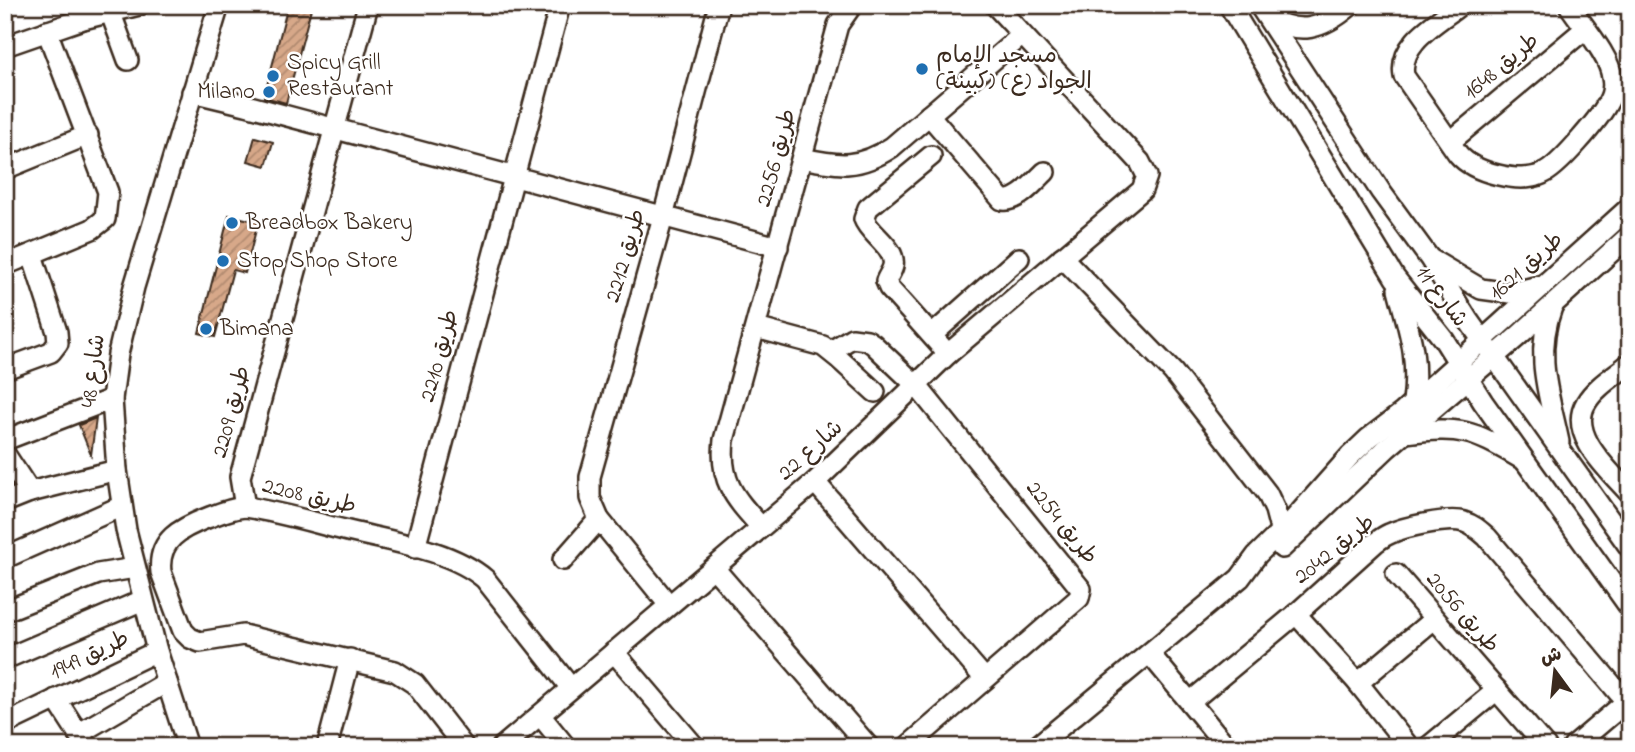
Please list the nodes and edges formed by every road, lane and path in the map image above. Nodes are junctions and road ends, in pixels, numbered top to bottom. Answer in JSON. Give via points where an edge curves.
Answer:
{"nodes":[{"id":1,"x":139,"y":5,"type":"edge"},
{"id":2,"x":219,"y":5,"type":"edge"},
{"id":3,"x":368,"y":5,"type":"edge"},
{"id":4,"x":560,"y":5,"type":"edge"},
{"id":5,"x":719,"y":5,"type":"edge"},
{"id":6,"x":995,"y":5,"type":"edge"},
{"id":7,"x":1229,"y":5,"type":"edge"},
{"id":8,"x":1351,"y":5,"type":"edge"},
{"id":9,"x":1460,"y":5,"type":"edge"},
{"id":10,"x":1569,"y":5,"type":"edge"},
{"id":11,"x":846,"y":7,"type":"edge"},
{"id":12,"x":1262,"y":10,"type":"edge"},
{"id":13,"x":110,"y":11,"type":"junction"},
{"id":14,"x":1585,"y":29,"type":"junction"},
{"id":15,"x":47,"y":31,"type":"junction"},
{"id":16,"x":1021,"y":36,"type":"junction"},
{"id":17,"x":5,"y":46,"type":"edge"},
{"id":18,"x":128,"y":60,"type":"dead end"},
{"id":19,"x":192,"y":92,"type":"junction"},
{"id":20,"x":929,"y":115,"type":"junction"},
{"id":21,"x":335,"y":129,"type":"junction"},
{"id":22,"x":88,"y":135,"type":"junction"},
{"id":23,"x":1450,"y":142,"type":"junction"},
{"id":24,"x":931,"y":156,"type":"dead end"},
{"id":25,"x":802,"y":158,"type":"junction"},
{"id":26,"x":5,"y":169,"type":"edge"},
{"id":27,"x":1045,"y":172,"type":"dead end"},
{"id":28,"x":514,"y":177,"type":"junction"},
{"id":29,"x":1630,"y":207,"type":"edge"},
{"id":30,"x":663,"y":217,"type":"junction"},
{"id":31,"x":1630,"y":235,"type":"edge"},
{"id":32,"x":778,"y":247,"type":"junction"},
{"id":33,"x":32,"y":255,"type":"junction"},
{"id":34,"x":1062,"y":257,"type":"junction"},
{"id":35,"x":1019,"y":258,"type":"dead end"},
{"id":36,"x":1430,"y":259,"type":"junction"},
{"id":37,"x":5,"y":265,"type":"edge"},
{"id":38,"x":1395,"y":278,"type":"junction"},
{"id":39,"x":1544,"y":284,"type":"junction"},
{"id":40,"x":986,"y":287,"type":"junction"},
{"id":41,"x":1552,"y":306,"type":"junction"},
{"id":42,"x":1003,"y":307,"type":"junction"},
{"id":43,"x":756,"y":328,"type":"junction"},
{"id":44,"x":932,"y":335,"type":"junction"},
{"id":45,"x":1482,"y":341,"type":"junction"},
{"id":46,"x":831,"y":351,"type":"junction"},
{"id":47,"x":948,"y":354,"type":"junction"},
{"id":48,"x":1493,"y":357,"type":"junction"},
{"id":49,"x":1630,"y":363,"type":"edge"},
{"id":50,"x":5,"y":369,"type":"edge"},
{"id":51,"x":1463,"y":370,"type":"junction"},
{"id":52,"x":917,"y":386,"type":"junction"},
{"id":53,"x":875,"y":392,"type":"dead end"},
{"id":54,"x":112,"y":399,"type":"junction"},
{"id":55,"x":1413,"y":402,"type":"junction"},
{"id":56,"x":1405,"y":433,"type":"junction"},
{"id":57,"x":5,"y":440,"type":"edge"},
{"id":58,"x":1561,"y":450,"type":"junction"},
{"id":59,"x":5,"y":454,"type":"edge"},
{"id":60,"x":1526,"y":461,"type":"junction"},
{"id":61,"x":117,"y":470,"type":"junction"},
{"id":62,"x":815,"y":482,"type":"junction"},
{"id":63,"x":30,"y":492,"type":"junction"},
{"id":64,"x":1267,"y":493,"type":"junction"},
{"id":65,"x":1630,"y":494,"type":"edge"},
{"id":66,"x":5,"y":502,"type":"edge"},
{"id":67,"x":1310,"y":502,"type":"junction"},
{"id":68,"x":122,"y":506,"type":"junction"},
{"id":69,"x":245,"y":507,"type":"junction"},
{"id":70,"x":599,"y":519,"type":"junction"},
{"id":71,"x":761,"y":527,"type":"junction"},
{"id":72,"x":1281,"y":533,"type":"junction"},
{"id":73,"x":415,"y":548,"type":"junction"},
{"id":74,"x":1630,"y":548,"type":"edge"},
{"id":75,"x":5,"y":558,"type":"edge"},
{"id":76,"x":563,"y":561,"type":"dead end"},
{"id":77,"x":135,"y":568,"type":"junction"},
{"id":78,"x":714,"y":568,"type":"junction"},
{"id":79,"x":1396,"y":575,"type":"dead end"},
{"id":80,"x":1240,"y":578,"type":"junction"},
{"id":81,"x":144,"y":600,"type":"junction"},
{"id":82,"x":669,"y":606,"type":"junction"},
{"id":83,"x":1630,"y":608,"type":"edge"},
{"id":84,"x":5,"y":611,"type":"edge"},
{"id":85,"x":1296,"y":614,"type":"junction"},
{"id":86,"x":1434,"y":619,"type":"junction"},
{"id":87,"x":158,"y":651,"type":"junction"},
{"id":88,"x":614,"y":652,"type":"junction"},
{"id":89,"x":1150,"y":654,"type":"junction"},
{"id":90,"x":5,"y":659,"type":"edge"},
{"id":91,"x":350,"y":659,"type":"junction"},
{"id":92,"x":985,"y":679,"type":"junction"},
{"id":93,"x":167,"y":682,"type":"junction"},
{"id":94,"x":1357,"y":683,"type":"junction"},
{"id":95,"x":571,"y":688,"type":"junction"},
{"id":96,"x":1497,"y":690,"type":"junction"},
{"id":97,"x":56,"y":699,"type":"junction"},
{"id":98,"x":1190,"y":702,"type":"junction"},
{"id":99,"x":1628,"y":704,"type":"edge"},
{"id":100,"x":540,"y":715,"type":"junction"},
{"id":101,"x":5,"y":724,"type":"edge"},
{"id":102,"x":82,"y":740,"type":"edge"},
{"id":103,"x":687,"y":744,"type":"edge"},
{"id":104,"x":188,"y":747,"type":"edge"},
{"id":105,"x":327,"y":747,"type":"edge"},
{"id":106,"x":464,"y":747,"type":"edge"},
{"id":107,"x":502,"y":747,"type":"edge"},
{"id":108,"x":566,"y":747,"type":"edge"},
{"id":109,"x":869,"y":747,"type":"edge"},
{"id":110,"x":907,"y":747,"type":"edge"},
{"id":111,"x":1036,"y":747,"type":"edge"},
{"id":112,"x":1227,"y":747,"type":"edge"},
{"id":113,"x":1409,"y":747,"type":"edge"},
{"id":114,"x":1428,"y":747,"type":"edge"},
{"id":115,"x":1546,"y":747,"type":"edge"},
{"id":116,"x":1573,"y":747,"type":"edge"}],
"edges":[{"from":1,"to":13,"type":"street"},
{"from":2,"to":19,"type":"street","name":"شارع 48"},
{"from":3,"to":21,"type":"street","name":"طريق 2209"},
{"from":4,"to":28,"type":"street","name":"طريق 2210"},
{"from":5,"to":30,"type":"street","name":"طريق 2212"},
{"from":6,"to":16,"type":"street"},
{"from":7,"to":38,"type":"street","name":"شارع 11"},
{"from":8,"to":12,"type":"street","via":[[1314,27],[1288,26]]},
{"from":9,"to":23,"type":"street","via":[[1414,42],[1402,69],[1407,83]]},
{"from":10,"to":14,"type":"street"},
{"from":11,"to":25,"type":"street","name":"طريق 2256"},
{"from":12,"to":36,"type":"street","name":"شارع 11"},
{"from":13,"to":15,"type":"street"},
{"from":13,"to":18,"type":"street"},
{"from":14,"to":23,"type":"street","name":"طريق 1648"},
{"from":14,"to":23,"type":"street","via":[[1611,69],[1611,95],[1604,110],[1551,170],[1528,178],[1486,172],[1468,163]]},
{"from":15,"to":17,"type":"street"},
{"from":15,"to":22,"type":"street"},
{"from":16,"to":20,"type":"street"},
{"from":16,"to":34,"type":"street","name":"شارع 22","via":[[1140,162],[1147,176],[1142,190]]},
{"from":19,"to":21,"type":"street"},
{"from":19,"to":54,"type":"street","name":"شارع 48","via":[[134,287]]},
{"from":20,"to":25,"type":"street","via":[[892,147],[862,163],[837,165]]},
{"from":20,"to":27,"type":"street","via":[[1002,200],[1015,198]]},
{"from":21,"to":28,"type":"street"},
{"from":21,"to":69,"type":"street","name":"طريق 2209","via":[[240,477]]},
{"from":22,"to":26,"type":"street"},
{"from":22,"to":33,"type":"street","via":[[108,192],[105,219]]},
{"from":24,"to":44,"type":"street","via":[[868,208],[864,219],[892,256],[886,281],[889,288]]},
{"from":25,"to":32,"type":"street","name":"طريق 2256"},
{"from":28,"to":30,"type":"street"},
{"from":28,"to":73,"type":"street","name":"طريق 2210"},
{"from":29,"to":39,"type":"street","name":"طريق 1621"},
{"from":30,"to":32,"type":"street"},
{"from":30,"to":70,"type":"street","name":"طريق 2212","via":[[590,477],[590,498]]},
{"from":31,"to":41,"type":"street","name":"طريق 1621"},
{"from":32,"to":43,"type":"street","name":"طريق 2256"},
{"from":33,"to":37,"type":"street"},
{"from":33,"to":50,"type":"street","via":[[58,343],[51,352]]},
{"from":34,"to":42,"type":"street","name":"شارع 22"},
{"from":34,"to":64,"type":"street","via":[[1173,372]]},
{"from":35,"to":40,"type":"street"},
{"from":36,"to":39,"type":"street","via":[[1481,289],[1510,293]]},
{"from":36,"to":45,"type":"street","name":"شارع 11"},
{"from":38,"to":51,"type":"street","name":"شارع 11"},
{"from":38,"to":55,"type":"street","via":[[1413,340]]},
{"from":39,"to":45,"type":"street","name":"طريق 1621"},
{"from":40,"to":42,"type":"street"},
{"from":40,"to":44,"type":"street"},
{"from":41,"to":48,"type":"street","name":"طريق 1621"},
{"from":41,"to":58,"type":"street","via":[[1543,342],[1544,363]]},
{"from":42,"to":47,"type":"street","name":"شارع 22"},
{"from":43,"to":46,"type":"street"},
{"from":43,"to":71,"type":"street","name":"طريق 2256","via":[[722,457],[730,489]]},
{"from":44,"to":47,"type":"street"},
{"from":45,"to":48,"type":"street","name":"شارع 11"},
{"from":45,"to":51,"type":"street","name":"طريق 1621"},
{"from":46,"to":52,"type":"street","via":[[852,338],[867,340]]},
{"from":46,"to":53,"type":"street"},
{"from":47,"to":52,"type":"street","name":"شارع 22"},
{"from":48,"to":51,"type":"street","name":"طريق 1621"},
{"from":48,"to":58,"type":"street","name":"شارع 11"},
{"from":49,"to":65,"type":"street","via":[[1586,402],[1580,424],[1588,445]]},
{"from":51,"to":55,"type":"street"},
{"from":51,"to":56,"type":"street"},
{"from":51,"to":60,"type":"street","name":"شارع 11"},
{"from":52,"to":62,"type":"street","name":"شارع 22"},
{"from":52,"to":92,"type":"street","name":"طريق 2254","via":[[1082,589],[1079,598]]},
{"from":54,"to":57,"type":"street"},
{"from":54,"to":61,"type":"street","name":"شارع 48"},
{"from":55,"to":67,"type":"street","via":[[1350,456]]},
{"from":56,"to":60,"type":"street","via":[[1444,428],[1475,433]]},
{"from":56,"to":80,"type":"street","via":[[1265,564]]},
{"from":58,"to":74,"type":"street","name":"شارع 11"},
{"from":59,"to":63,"type":"street"},
{"from":60,"to":83,"type":"street","name":"شارع 11"},
{"from":61,"to":63,"type":"street"},
{"from":61,"to":68,"type":"street","name":"شارع 48"},
{"from":62,"to":71,"type":"street","name":"شارع 22"},
{"from":62,"to":92,"type":"street"},
{"from":63,"to":66,"type":"street"},
{"from":64,"to":67,"type":"street","via":[[1283,501]]},
{"from":64,"to":72,"type":"street"},
{"from":67,"to":72,"type":"street"},
{"from":68,"to":75,"type":"street"},
{"from":68,"to":77,"type":"street","name":"شارع 48"},
{"from":69,"to":73,"type":"street","name":"طريق 2208"},
{"from":69,"to":91,"type":"street","name":"طريق 2208","via":[[195,523],[166,543],[160,562],[183,631],[200,642],[243,635]]},
{"from":70,"to":76,"type":"street"},
{"from":70,"to":82,"type":"street","name":"طريق 2212"},
{"from":71,"to":78,"type":"street","name":"شارع 22"},
{"from":72,"to":80,"type":"street"},
{"from":73,"to":95,"type":"street","name":"طريق 2208","via":[[462,563],[485,579]]},
{"from":77,"to":81,"type":"street","name":"شارع 48"},
{"from":77,"to":84,"type":"street","via":[[98,574]]},
{"from":78,"to":82,"type":"street","name":"شارع 22"},
{"from":78,"to":109,"type":"street"},
{"from":79,"to":86,"type":"street","name":"طريق 2056"},
{"from":80,"to":89,"type":"street"},
{"from":81,"to":87,"type":"street","name":"شارع 48"},
{"from":81,"to":90,"type":"street"},
{"from":82,"to":88,"type":"street","name":"شارع 22"},
{"from":85,"to":94,"type":"street"},
{"from":85,"to":98,"type":"street","name":"طريق 2042"},
{"from":85,"to":99,"type":"street","name":"طريق 2042","via":[[1388,534],[1462,521],[1487,537]]},
{"from":86,"to":94,"type":"street"},
{"from":86,"to":96,"type":"street","name":"طريق 2056"},
{"from":87,"to":93,"type":"street","name":"شارع 48"},
{"from":87,"to":97,"type":"street","name":"طريق 1949"},
{"from":88,"to":95,"type":"street","name":"شارع 22"},
{"from":88,"to":103,"type":"street"},
{"from":89,"to":98,"type":"street"},
{"from":89,"to":111,"type":"street"},
{"from":91,"to":105,"type":"street"},
{"from":91,"to":106,"type":"street","name":"طريق 2208","via":[[395,671],[415,684]]},
{"from":92,"to":110,"type":"street","name":"طريق 2254"},
{"from":93,"to":102,"type":"street"},
{"from":93,"to":104,"type":"street","name":"شارع 48"},
{"from":94,"to":113,"type":"street"},
{"from":95,"to":100,"type":"street","name":"شارع 22"},
{"from":96,"to":114,"type":"street"},
{"from":96,"to":115,"type":"street","name":"طريق 2056"},
{"from":97,"to":101,"type":"street","name":"طريق 1949"},
{"from":97,"to":102,"type":"street"},
{"from":98,"to":112,"type":"street"},
{"from":99,"to":116,"type":"street"},
{"from":100,"to":107,"type":"street","name":"شارع 22"},
{"from":100,"to":108,"type":"street"}]}
